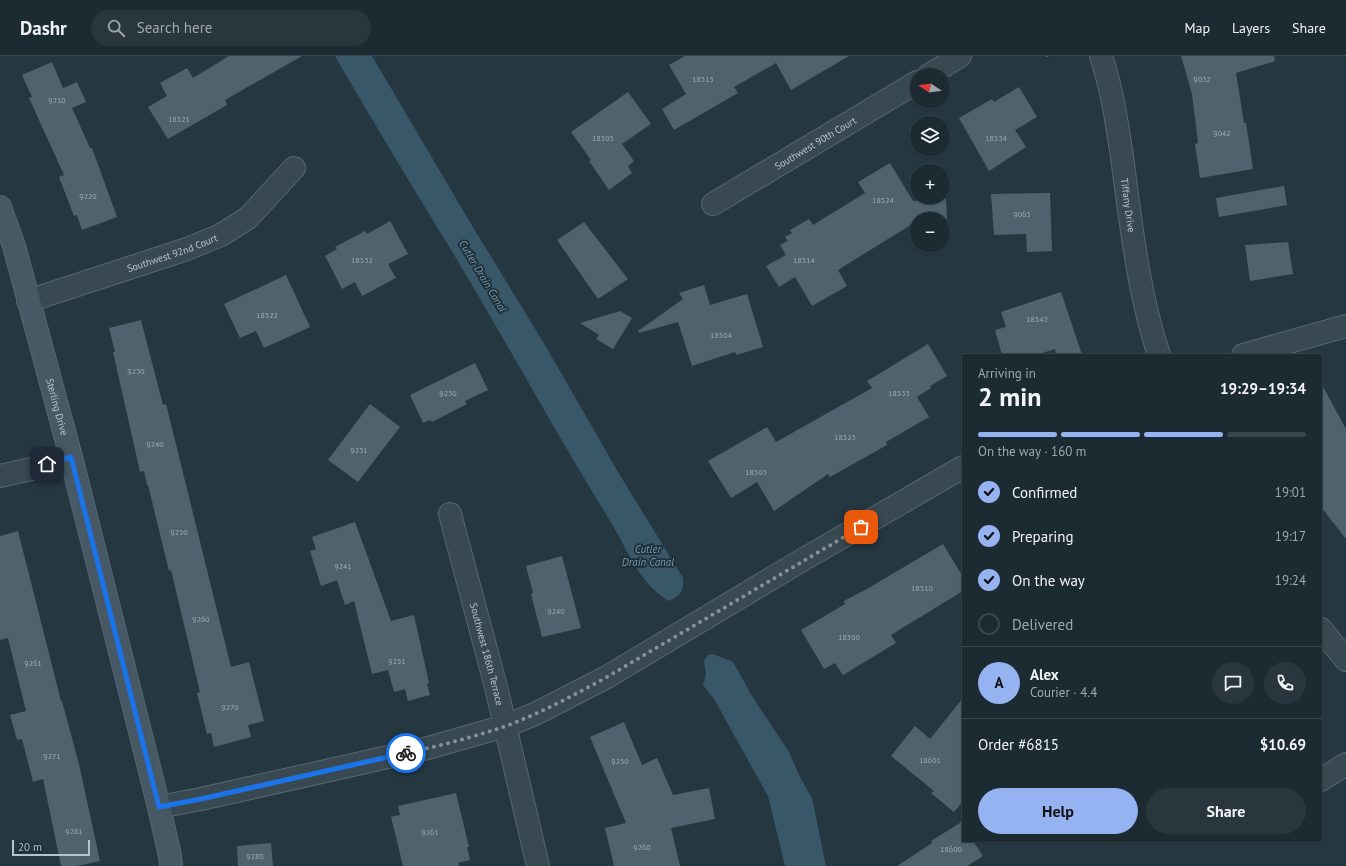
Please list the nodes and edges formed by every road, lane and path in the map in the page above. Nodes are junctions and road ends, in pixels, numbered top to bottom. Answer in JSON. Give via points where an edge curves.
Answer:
{"nodes":[{"id":1,"x":960,"y":56,"type":"edge"},
{"id":2,"x":1101,"y":56,"type":"edge"},
{"id":3,"x":940,"y":68,"type":"edge"},
{"id":4,"x":910,"y":86,"type":"edge"},
{"id":5,"x":294,"y":168,"type":"dead end"},
{"id":6,"x":713,"y":204,"type":"dead end"},
{"id":7,"x":0,"y":207,"type":"edge"},
{"id":8,"x":28,"y":301,"type":"junction"},
{"id":9,"x":1346,"y":326,"type":"edge"},
{"id":10,"x":1159,"y":354,"type":"edge"},
{"id":11,"x":1247,"y":354,"type":"edge"},
{"id":12,"x":71,"y":457,"type":"junction"},
{"id":13,"x":962,"y":468,"type":"edge"},
{"id":14,"x":0,"y":476,"type":"edge"},
{"id":15,"x":450,"y":514,"type":"dead end"},
{"id":16,"x":1322,"y":630,"type":"edge"},
{"id":17,"x":1346,"y":660,"type":"edge"},
{"id":18,"x":505,"y":726,"type":"junction"},
{"id":19,"x":1346,"y":764,"type":"edge"},
{"id":20,"x":1322,"y":779,"type":"edge"},
{"id":21,"x":159,"y":807,"type":"junction"},
{"id":22,"x":170,"y":866,"type":"edge"},
{"id":23,"x":538,"y":866,"type":"edge"}],
"edges":[{"from":1,"to":3,"type":"street"},
{"from":2,"to":10,"type":"street","name":"Tiffany Drive","via":[[1115,110],[1137,261],[1152,336]]},
{"from":4,"to":6,"type":"street","name":"Southwest 90th Court"},
{"from":5,"to":8,"type":"street","name":"Southwest 92nd Court","via":[[248,218],[221,235],[187,249]]},
{"from":7,"to":8,"type":"street","name":"Sterling Drive","via":[[14,246]]},
{"from":8,"to":12,"type":"street","name":"Sterling Drive"},
{"from":9,"to":11,"type":"street"},
{"from":12,"to":14,"type":"street"},
{"from":12,"to":21,"type":"street","name":"Sterling Drive"},
{"from":13,"to":18,"type":"street","via":[[594,684],[536,714]]},
{"from":15,"to":18,"type":"street","name":"Southwest 186th Terrace"},
{"from":16,"to":17,"type":"street"},
{"from":18,"to":21,"type":"street","via":[[428,748]]},
{"from":18,"to":23,"type":"street","name":"Southwest 186th Terrace"},
{"from":19,"to":20,"type":"street"},
{"from":21,"to":22,"type":"street","name":"Sterling Drive"}]}
